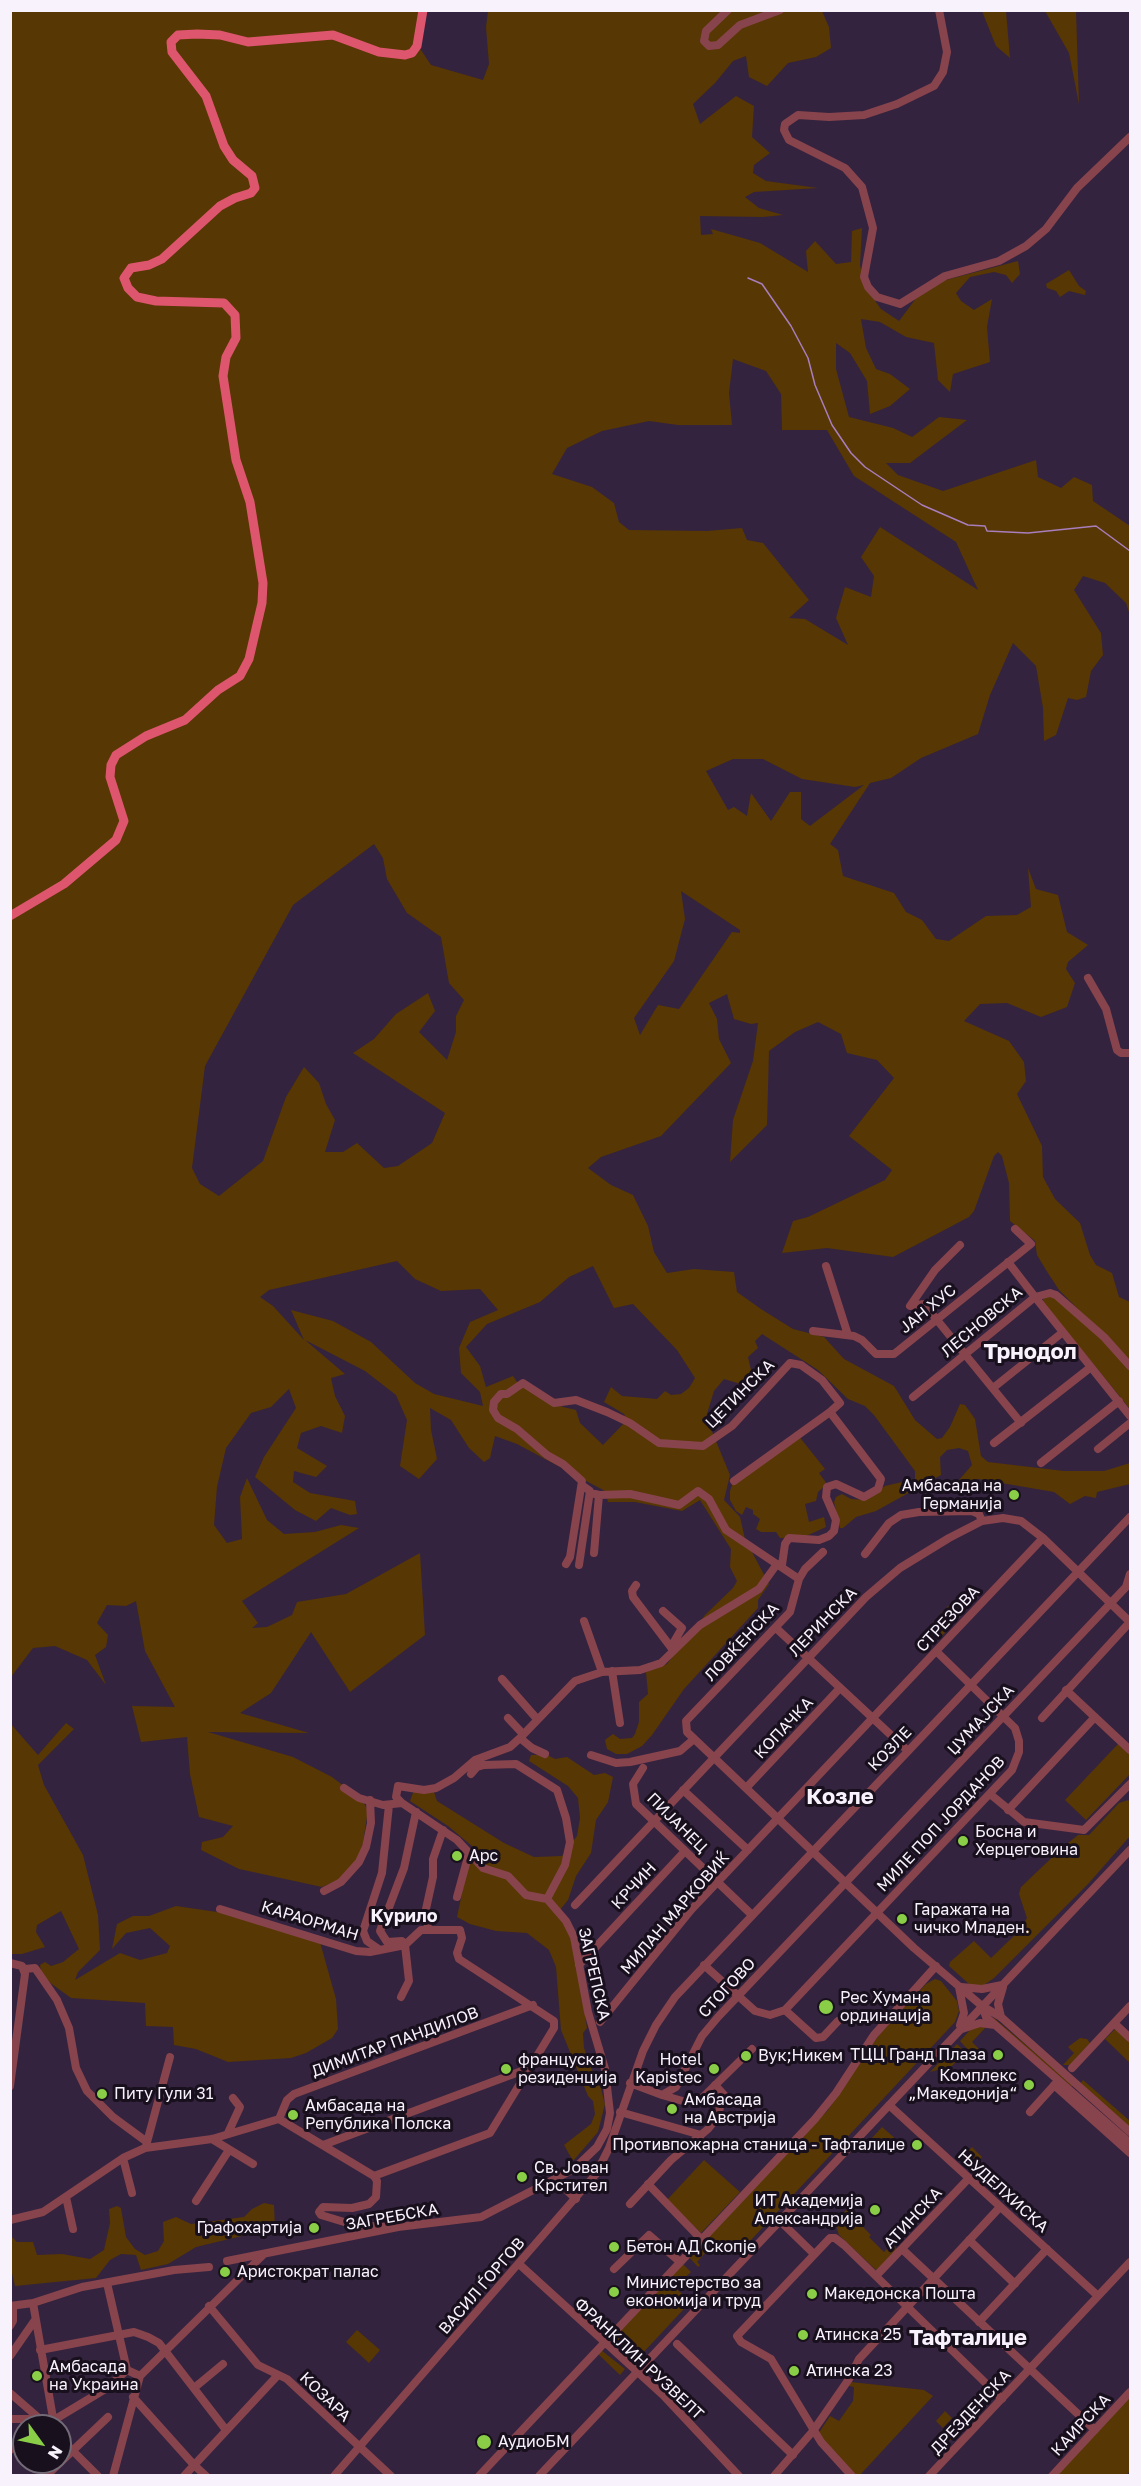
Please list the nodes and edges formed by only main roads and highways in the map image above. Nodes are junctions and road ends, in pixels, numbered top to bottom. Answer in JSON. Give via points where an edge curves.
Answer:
{"nodes":[{"id":1,"x":423,"y":10,"type":"edge"},
{"id":2,"x":10,"y":916,"type":"edge"}],
"edges":[{"from":1,"to":2,"type":"main road","via":[[417,46],[405,55],[379,52],[333,35],[248,42],[197,34],[178,35],[171,42],[172,52],[207,96],[224,146],[252,176],[255,188],[220,206],[157,262],[131,268],[124,278],[136,297],[224,303],[236,315],[236,338],[223,376],[236,460],[250,502],[263,583],[262,603],[249,659],[240,676],[185,720],[146,736],[117,755],[110,777],[124,820],[116,840],[64,884]]}]}
